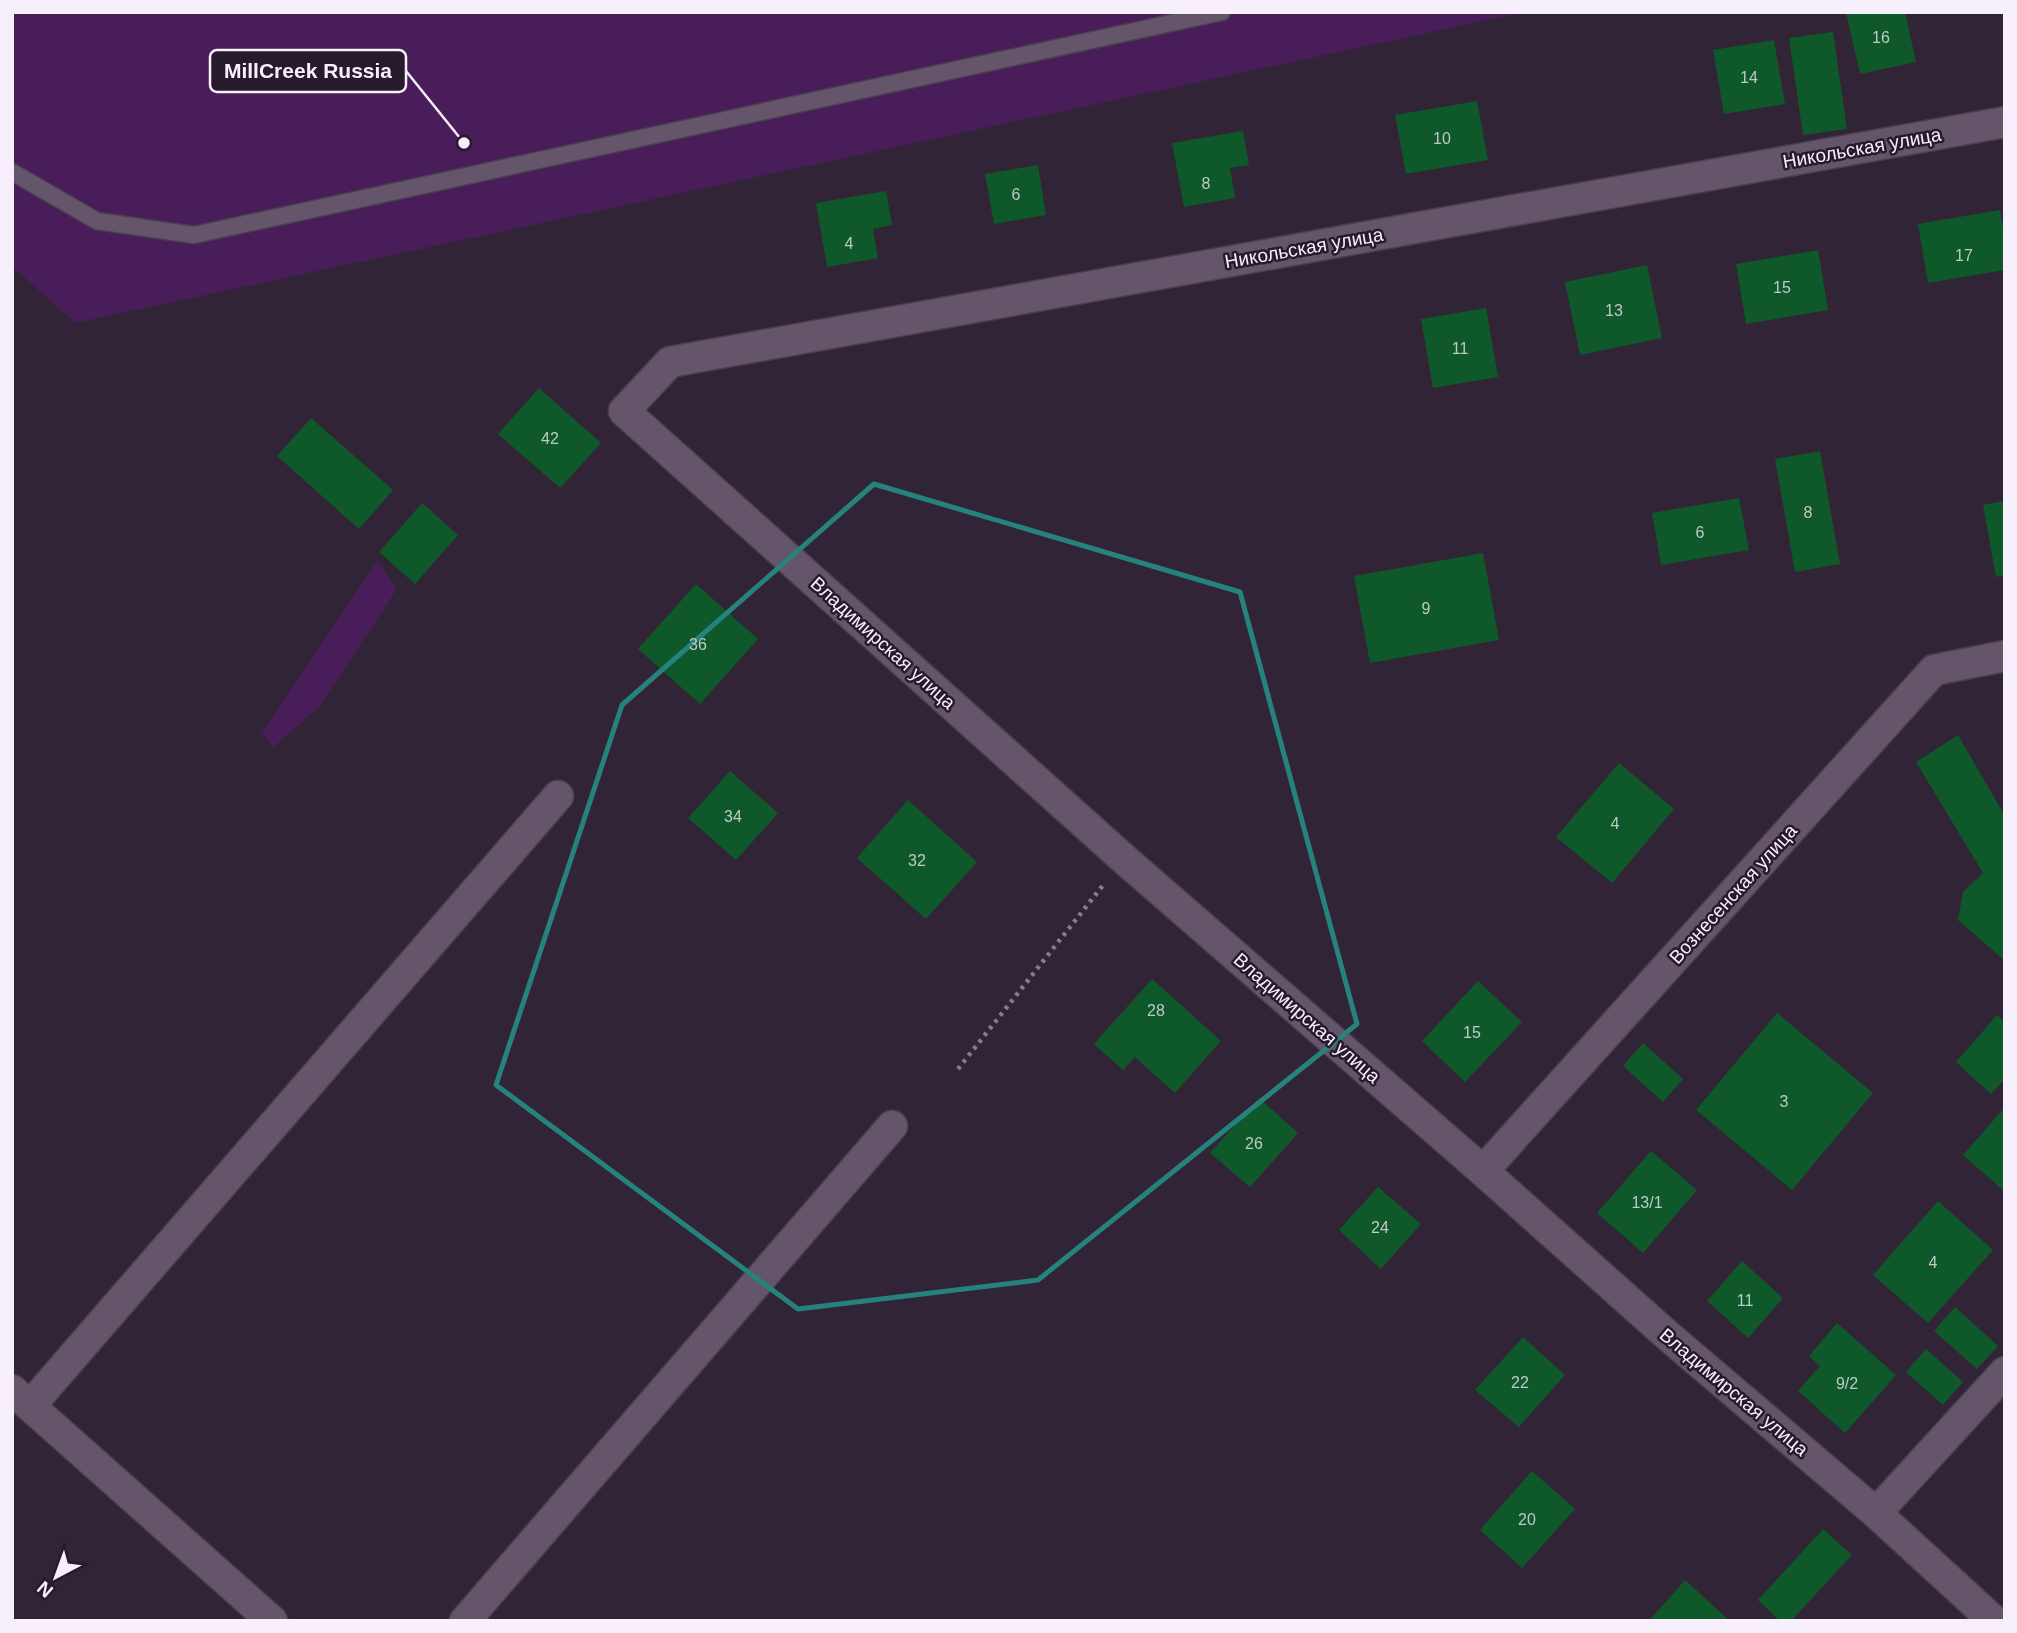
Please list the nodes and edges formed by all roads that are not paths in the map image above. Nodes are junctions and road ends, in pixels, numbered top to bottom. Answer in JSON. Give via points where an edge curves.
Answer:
{"nodes":[{"id":1,"x":1222,"y":12,"type":"edge"},
{"id":2,"x":2005,"y":122,"type":"edge"},
{"id":3,"x":12,"y":172,"type":"edge"},
{"id":4,"x":624,"y":411,"type":"joint"},
{"id":5,"x":2005,"y":656,"type":"edge"},
{"id":6,"x":558,"y":796,"type":"dead end"},
{"id":7,"x":892,"y":1126,"type":"dead end"},
{"id":8,"x":1483,"y":1171,"type":"junction"},
{"id":9,"x":2005,"y":1372,"type":"edge"},
{"id":10,"x":21,"y":1398,"type":"edge"},
{"id":11,"x":1876,"y":1513,"type":"junction"},
{"id":12,"x":272,"y":1621,"type":"edge"},
{"id":13,"x":465,"y":1621,"type":"edge"},
{"id":14,"x":1994,"y":1621,"type":"edge"}],
"edges":[{"from":1,"to":3,"type":"lane","via":[[194,235],[97,221]]},
{"from":2,"to":4,"type":"street","name":"Никольская улица","via":[[670,362]]},
{"from":4,"to":8,"type":"street","name":"Владимирская улица","via":[[1124,859]]},
{"from":5,"to":8,"type":"street","name":"Вознесенская улица","via":[[1934,670]]},
{"from":6,"to":10,"type":"street"},
{"from":7,"to":13,"type":"street"},
{"from":8,"to":11,"type":"street","name":"Владимирская улица"},
{"from":9,"to":11,"type":"street"},
{"from":10,"to":12,"type":"street"},
{"from":11,"to":14,"type":"street","name":"Владимирская улица"}]}
